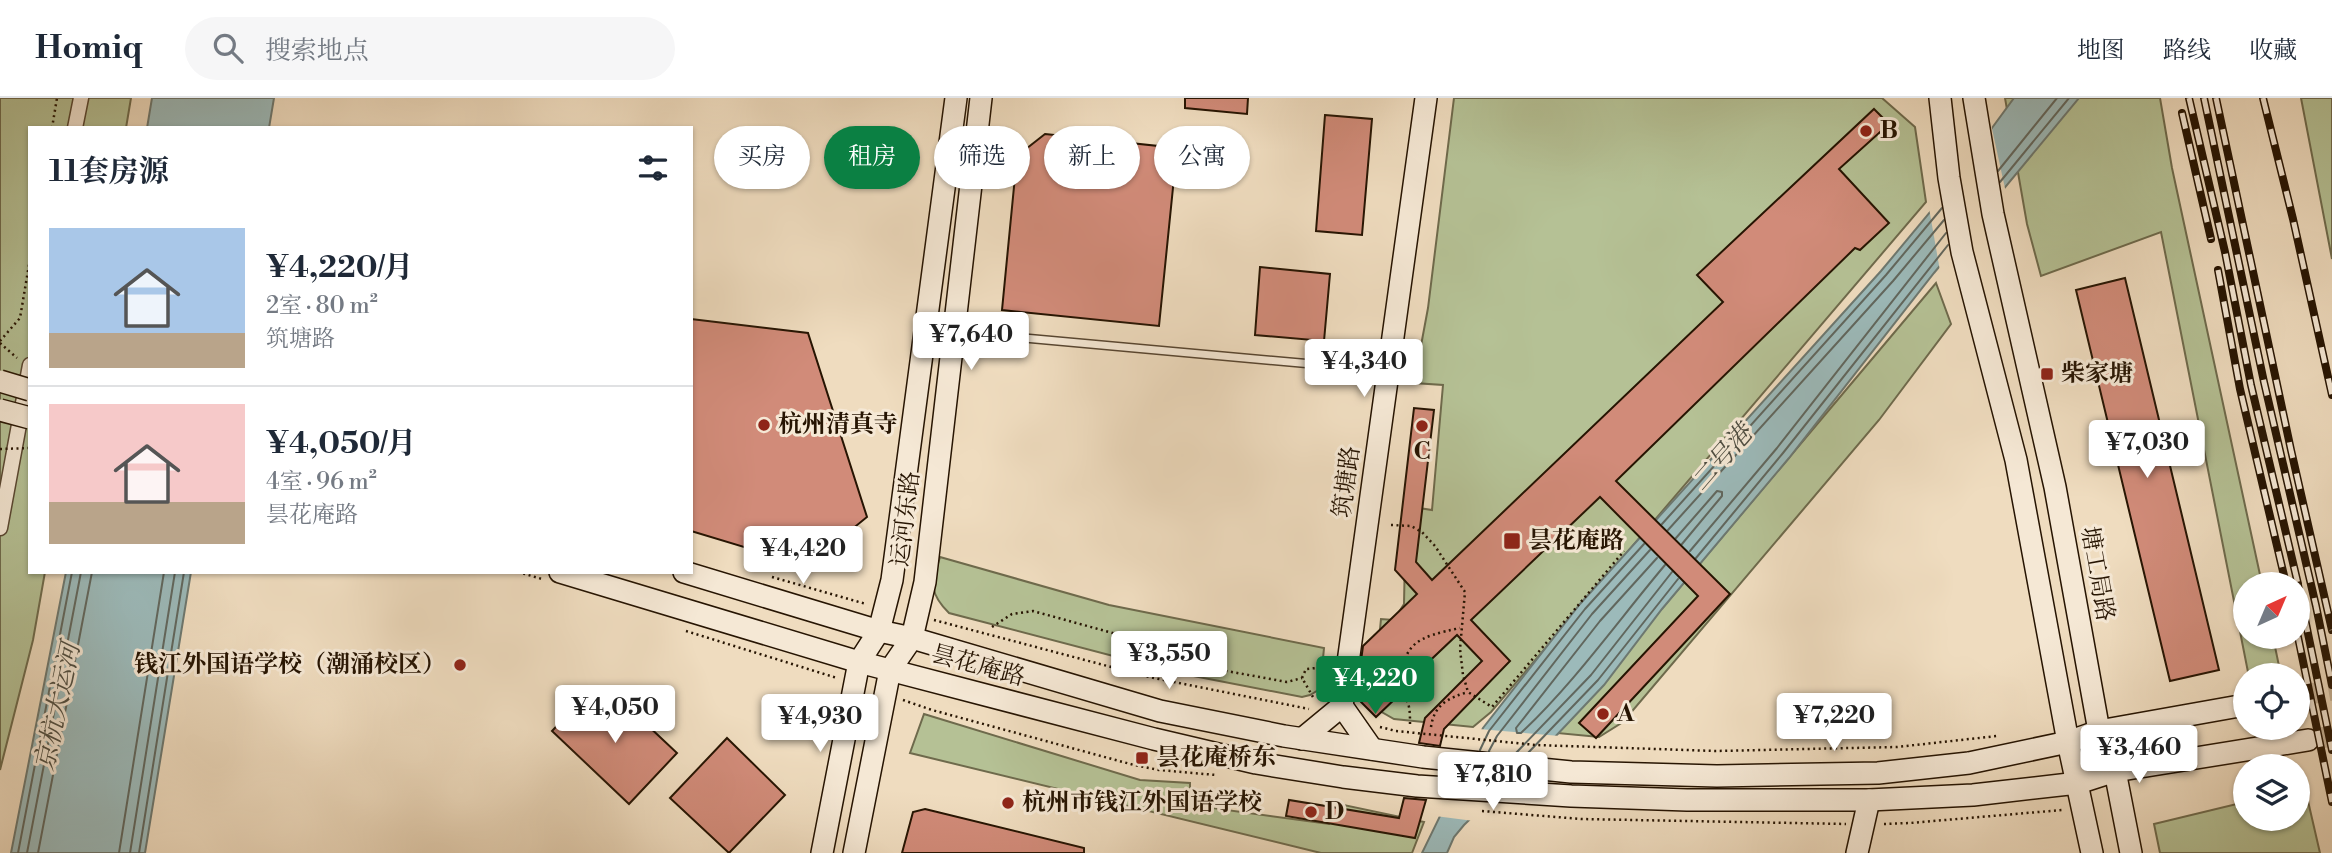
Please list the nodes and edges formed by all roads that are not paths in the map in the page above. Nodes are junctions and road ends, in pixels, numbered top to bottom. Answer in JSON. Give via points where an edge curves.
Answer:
{"nodes":[{"id":1,"x":81,"y":98,"type":"edge"},
{"id":2,"x":956,"y":98,"type":"edge"},
{"id":3,"x":981,"y":98,"type":"edge"},
{"id":4,"x":1426,"y":98,"type":"edge"},
{"id":5,"x":1940,"y":98,"type":"edge"},
{"id":6,"x":1974,"y":98,"type":"edge"},
{"id":7,"x":75,"y":126,"type":"edge"},
{"id":8,"x":955,"y":329,"type":"junction"},
{"id":9,"x":25,"y":363,"type":"edge"},
{"id":10,"x":1323,"y":365,"type":"dead end"},
{"id":11,"x":0,"y":381,"type":"edge"},
{"id":12,"x":28,"y":389,"type":"edge"},
{"id":13,"x":0,"y":410,"type":"edge"},
{"id":14,"x":28,"y":417,"type":"edge"},
{"id":15,"x":0,"y":528,"type":"edge"},
{"id":16,"x":567,"y":574,"type":"edge"},
{"id":17,"x":691,"y":574,"type":"edge"},
{"id":18,"x":879,"y":631,"type":"junction"},
{"id":19,"x":912,"y":638,"type":"junction"},
{"id":20,"x":859,"y":662,"type":"junction"},
{"id":21,"x":890,"y":670,"type":"junction"},
{"id":22,"x":2233,"y":707,"type":"edge"},
{"id":23,"x":1342,"y":713,"type":"junction"},
{"id":24,"x":2099,"y":731,"type":"junction"},
{"id":25,"x":1302,"y":739,"type":"junction"},
{"id":26,"x":2308,"y":740,"type":"tunnel mouth"},
{"id":27,"x":2068,"y":741,"type":"junction"},
{"id":28,"x":1372,"y":750,"type":"junction"},
{"id":29,"x":2115,"y":771,"type":"junction"},
{"id":30,"x":2078,"y":783,"type":"junction"},
{"id":31,"x":1869,"y":800,"type":"junction"},
{"id":32,"x":822,"y":853,"type":"edge"},
{"id":33,"x":854,"y":853,"type":"edge"},
{"id":34,"x":1857,"y":853,"type":"edge"},
{"id":35,"x":2092,"y":853,"type":"edge"},
{"id":36,"x":2131,"y":853,"type":"edge"}],
"edges":[{"from":1,"to":7,"type":"street"},
{"from":2,"to":18,"type":"main road","name":"运河东路","via":[[892,580]]},
{"from":3,"to":8,"type":"main road","name":"运河东路"},
{"from":4,"to":23,"type":"main road","name":"筑塘路"},
{"from":5,"to":27,"type":"main road","via":[[1962,253],[2016,460]]},
{"from":6,"to":24,"type":"main road","name":"塘工局路","via":[[1993,214],[2055,486]]},
{"from":8,"to":10,"type":"lane"},
{"from":8,"to":19,"type":"main road","name":"运河东路","via":[[925,582]]},
{"from":9,"to":15,"type":"street"},
{"from":11,"to":12,"type":"main road","bridge":true},
{"from":13,"to":14,"type":"main road","bridge":true},
{"from":16,"to":20,"type":"main road","name":"昙花庵路"},
{"from":17,"to":18,"type":"main road","name":"昙花庵路"},
{"from":18,"to":19,"type":"main road","name":"昙花庵路"},
{"from":18,"to":20,"type":"main road","name":"运河东路"},
{"from":19,"to":21,"type":"main road","name":"运河东路"},
{"from":19,"to":25,"type":"main road","name":"昙花庵路","via":[[1160,710]]},
{"from":20,"to":21,"type":"main road","name":"昙花庵路"},
{"from":20,"to":32,"type":"main road","name":"运河东路"},
{"from":21,"to":31,"type":"main road","name":"昙花庵路","via":[[1154,739],[1343,778],[1571,796]]},
{"from":21,"to":33,"type":"main road","name":"运河东路"},
{"from":22,"to":24,"type":"main road","name":"昙花庵路"},
{"from":23,"to":25,"type":"main road"},
{"from":23,"to":28,"type":"main road"},
{"from":24,"to":27,"type":"main road","name":"昙花庵路"},
{"from":24,"to":29,"type":"main road","name":"塘工局路"},
{"from":25,"to":28,"type":"main road","name":"昙花庵路"},
{"from":26,"to":29,"type":"main road","name":"昙花庵路"},
{"from":27,"to":28,"type":"main road","name":"昙花庵路","via":[[1969,763],[1878,773],[1717,776],[1571,772]]},
{"from":27,"to":30,"type":"main road"},
{"from":29,"to":30,"type":"main road","name":"昙花庵路"},
{"from":29,"to":36,"type":"main road","name":"塘工局路"},
{"from":30,"to":31,"type":"main road","name":"昙花庵路"},
{"from":30,"to":35,"type":"main road"},
{"from":31,"to":34,"type":"main road"}]}
